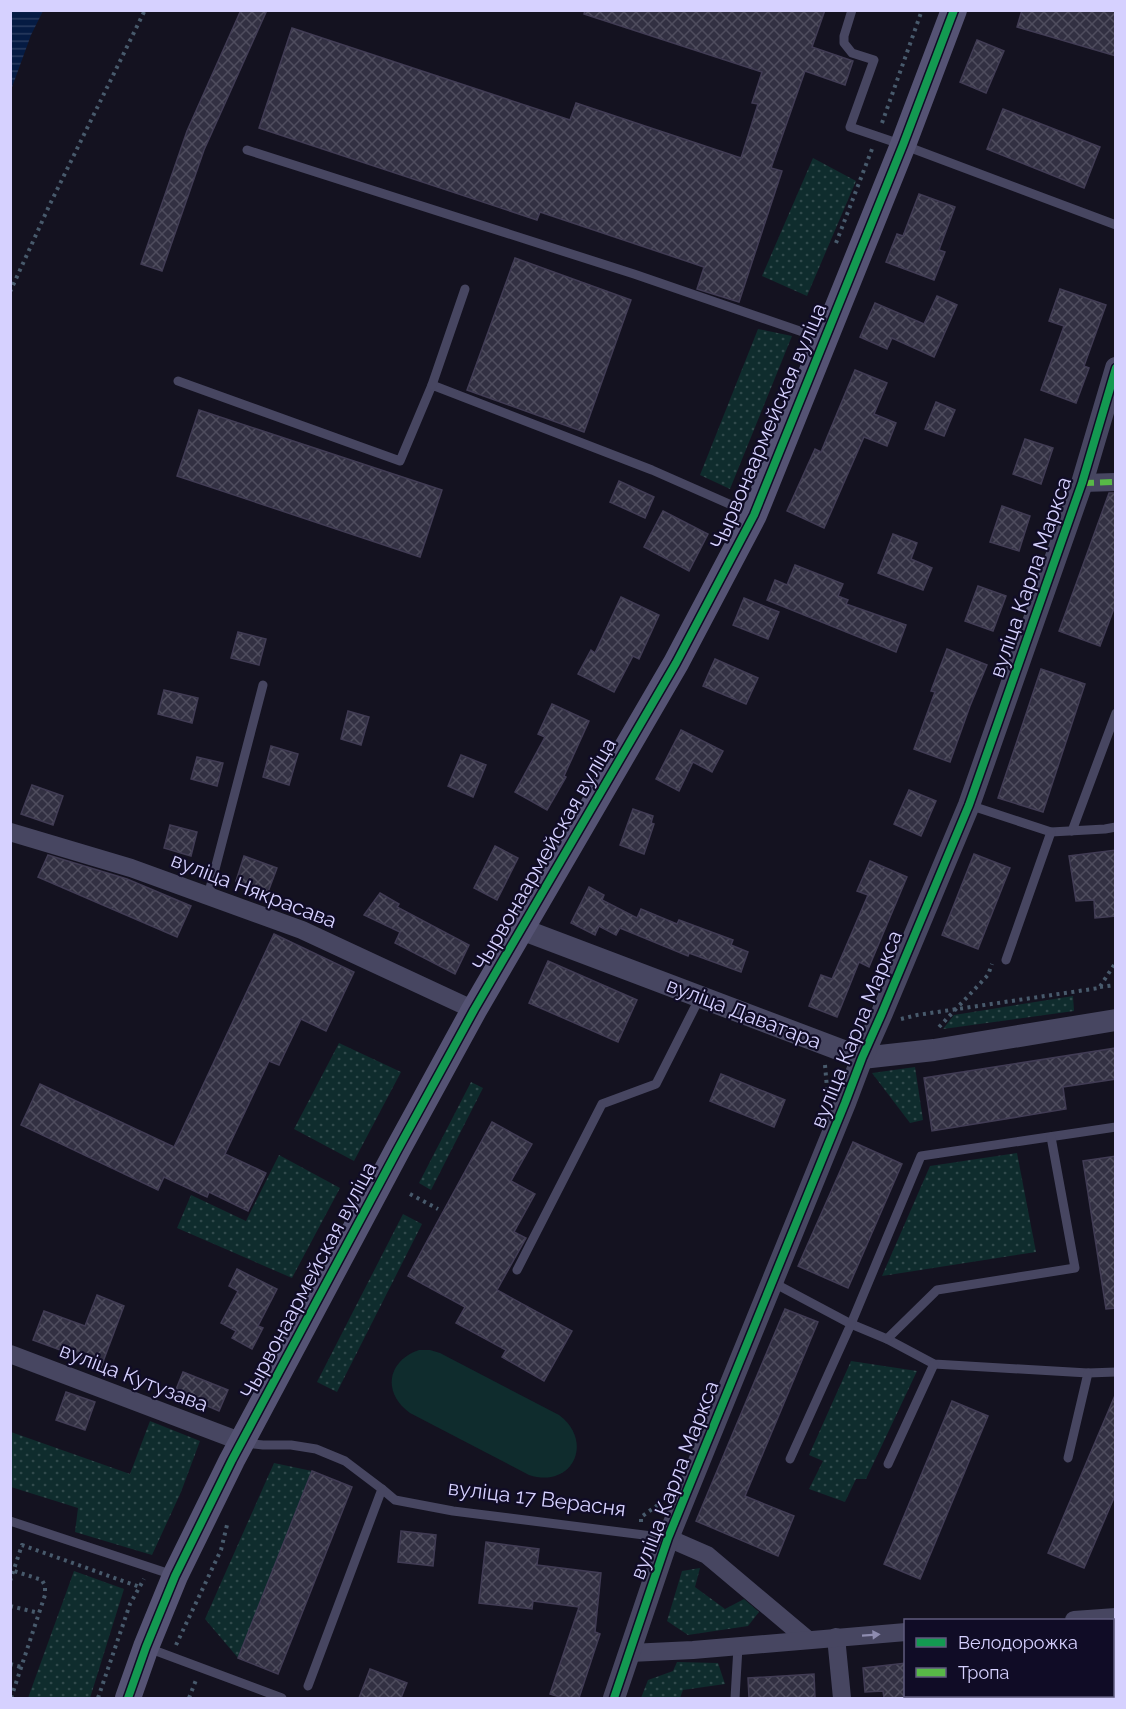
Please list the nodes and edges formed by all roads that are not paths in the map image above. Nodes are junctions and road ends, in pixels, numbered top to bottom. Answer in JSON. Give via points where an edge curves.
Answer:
{"nodes":[{"id":1,"x":852,"y":10,"type":"edge"},
{"id":2,"x":954,"y":10,"type":"edge"},
{"id":3,"x":903,"y":145,"type":"junction"},
{"id":4,"x":247,"y":150,"type":"dead end"},
{"id":5,"x":1116,"y":225,"type":"edge"},
{"id":6,"x":465,"y":289,"type":"dead end"},
{"id":7,"x":826,"y":340,"type":"junction"},
{"id":8,"x":1116,"y":368,"type":"edge"},
{"id":9,"x":178,"y":381,"type":"dead end"},
{"id":10,"x":432,"y":385,"type":"junction"},
{"id":11,"x":1082,"y":483,"type":"junction"},
{"id":12,"x":1116,"y":483,"type":"edge"},
{"id":13,"x":754,"y":515,"type":"junction"},
{"id":14,"x":263,"y":685,"type":"dead end"},
{"id":15,"x":1116,"y":713,"type":"edge"},
{"id":16,"x":969,"y":806,"type":"junction"},
{"id":17,"x":1116,"y":827,"type":"edge"},
{"id":18,"x":1072,"y":831,"type":"junction"},
{"id":19,"x":10,"y":832,"type":"edge"},
{"id":20,"x":1051,"y":832,"type":"junction"},
{"id":21,"x":208,"y":896,"type":"junction"},
{"id":22,"x":521,"y":929,"type":"junction"},
{"id":23,"x":1006,"y":960,"type":"dead end"},
{"id":24,"x":700,"y":997,"type":"junction"},
{"id":25,"x":474,"y":1010,"type":"junction"},
{"id":26,"x":1116,"y":1020,"type":"edge"},
{"id":27,"x":862,"y":1058,"type":"junction"},
{"id":28,"x":1116,"y":1126,"type":"edge"},
{"id":29,"x":1051,"y":1137,"type":"junction"},
{"id":30,"x":516,"y":1270,"type":"dead end"},
{"id":31,"x":772,"y":1282,"type":"junction"},
{"id":32,"x":851,"y":1324,"type":"junction"},
{"id":33,"x":886,"y":1339,"type":"junction"},
{"id":34,"x":10,"y":1354,"type":"edge"},
{"id":35,"x":934,"y":1364,"type":"junction"},
{"id":36,"x":1116,"y":1372,"type":"edge"},
{"id":37,"x":1088,"y":1374,"type":"junction"},
{"id":38,"x":242,"y":1442,"type":"junction"},
{"id":39,"x":790,"y":1458,"type":"dead end"},
{"id":40,"x":1068,"y":1458,"type":"dead end"},
{"id":41,"x":888,"y":1464,"type":"dead end"},
{"id":42,"x":382,"y":1489,"type":"junction"},
{"id":43,"x":10,"y":1521,"type":"edge"},
{"id":44,"x":668,"y":1538,"type":"junction"},
{"id":45,"x":175,"y":1576,"type":"junction"},
{"id":46,"x":904,"y":1632,"type":"edge"},
{"id":47,"x":836,"y":1637,"type":"junction"},
{"id":48,"x":808,"y":1640,"type":"junction"},
{"id":49,"x":146,"y":1647,"type":"junction"},
{"id":50,"x":738,"y":1647,"type":"junction"},
{"id":51,"x":630,"y":1653,"type":"junction"},
{"id":52,"x":308,"y":1686,"type":"dead end"},
{"id":53,"x":128,"y":1698,"type":"edge"},
{"id":54,"x":282,"y":1698,"type":"edge"},
{"id":55,"x":615,"y":1698,"type":"edge"},
{"id":56,"x":735,"y":1698,"type":"edge"},
{"id":57,"x":842,"y":1698,"type":"edge"}],
"edges":[{"from":1,"to":3,"type":"lane","via":[[844,43],[852,53],[874,60],[850,127]]},
{"from":2,"to":3,"type":"main road","name":"Чырвонаармейская вуліца"},
{"from":3,"to":5,"type":"lane"},
{"from":3,"to":7,"type":"main road","name":"Чырвонаармейская вуліца"},
{"from":4,"to":7,"type":"lane","via":[[623,270]]},
{"from":6,"to":10,"type":"lane"},
{"from":7,"to":13,"type":"main road","name":"Чырвонаармейская вуліца"},
{"from":8,"to":11,"type":"street","name":"вуліца Карла Маркса"},
{"from":9,"to":10,"type":"lane","via":[[400,462]]},
{"from":10,"to":13,"type":"lane","via":[[652,470]]},
{"from":11,"to":12,"type":"street"},
{"from":11,"to":16,"type":"street","name":"вуліца Карла Маркса"},
{"from":13,"to":22,"type":"main road","name":"Чырвонаармейская вуліца","via":[[676,663]]},
{"from":14,"to":21,"type":"lane"},
{"from":15,"to":18,"type":"lane"},
{"from":16,"to":20,"type":"lane"},
{"from":16,"to":27,"type":"street","name":"вуліца Карла Маркса"},
{"from":17,"to":18,"type":"lane"},
{"from":18,"to":20,"type":"lane"},
{"from":19,"to":21,"type":"street","name":"вуліца Някрасава"},
{"from":20,"to":23,"type":"lane"},
{"from":21,"to":25,"type":"street","name":"вуліца Някрасава","via":[[302,930]]},
{"from":22,"to":24,"type":"street","name":"вуліца Даватара"},
{"from":22,"to":25,"type":"main road","name":"Чырвонаармейская вуліца"},
{"from":24,"to":27,"type":"street","name":"вуліца Даватара"},
{"from":24,"to":30,"type":"lane","via":[[657,1084],[602,1104]]},
{"from":25,"to":38,"type":"main road","name":"Чырвонаармейская вуліца"},
{"from":26,"to":27,"type":"street","name":"вуліца Даватара"},
{"from":27,"to":31,"type":"street","name":"вуліца Карла Маркса"},
{"from":28,"to":29,"type":"lane"},
{"from":29,"to":32,"type":"lane","via":[[921,1156]]},
{"from":29,"to":33,"type":"lane","via":[[1075,1268],[937,1290]]},
{"from":31,"to":32,"type":"lane"},
{"from":31,"to":44,"type":"street","name":"вуліца Карла Маркса"},
{"from":32,"to":33,"type":"lane"},
{"from":32,"to":39,"type":"lane"},
{"from":33,"to":35,"type":"lane"},
{"from":34,"to":38,"type":"street","name":"вуліца Кутузава"},
{"from":35,"to":37,"type":"lane"},
{"from":35,"to":41,"type":"lane"},
{"from":36,"to":37,"type":"lane"},
{"from":37,"to":40,"type":"lane"},
{"from":38,"to":42,"type":"lane","name":"вуліца 17 Верасня","via":[[316,1449],[345,1461]]},
{"from":38,"to":45,"type":"main road","name":"Чырвонаармейская вуліца"},
{"from":42,"to":44,"type":"lane","name":"вуліца 17 Верасня","via":[[395,1500],[453,1511]]},
{"from":42,"to":52,"type":"lane"},
{"from":43,"to":45,"type":"lane"},
{"from":44,"to":48,"type":"street","name":"вуліца 17 Верасня","via":[[706,1555]]},
{"from":44,"to":51,"type":"street","name":"вуліца Карла Маркса"},
{"from":45,"to":49,"type":"main road","name":"Чырвонаармейская вуліца"},
{"from":47,"to":46,"type":"street","one_way":true},
{"from":47,"to":48,"type":"street"},
{"from":47,"to":57,"type":"street"},
{"from":48,"to":50,"type":"street"},
{"from":49,"to":53,"type":"main road","name":"Чырвонаармейская вуліца"},
{"from":49,"to":54,"type":"lane"},
{"from":50,"to":51,"type":"street"},
{"from":50,"to":56,"type":"lane"},
{"from":51,"to":55,"type":"street","name":"вуліца Карла Маркса"}]}
